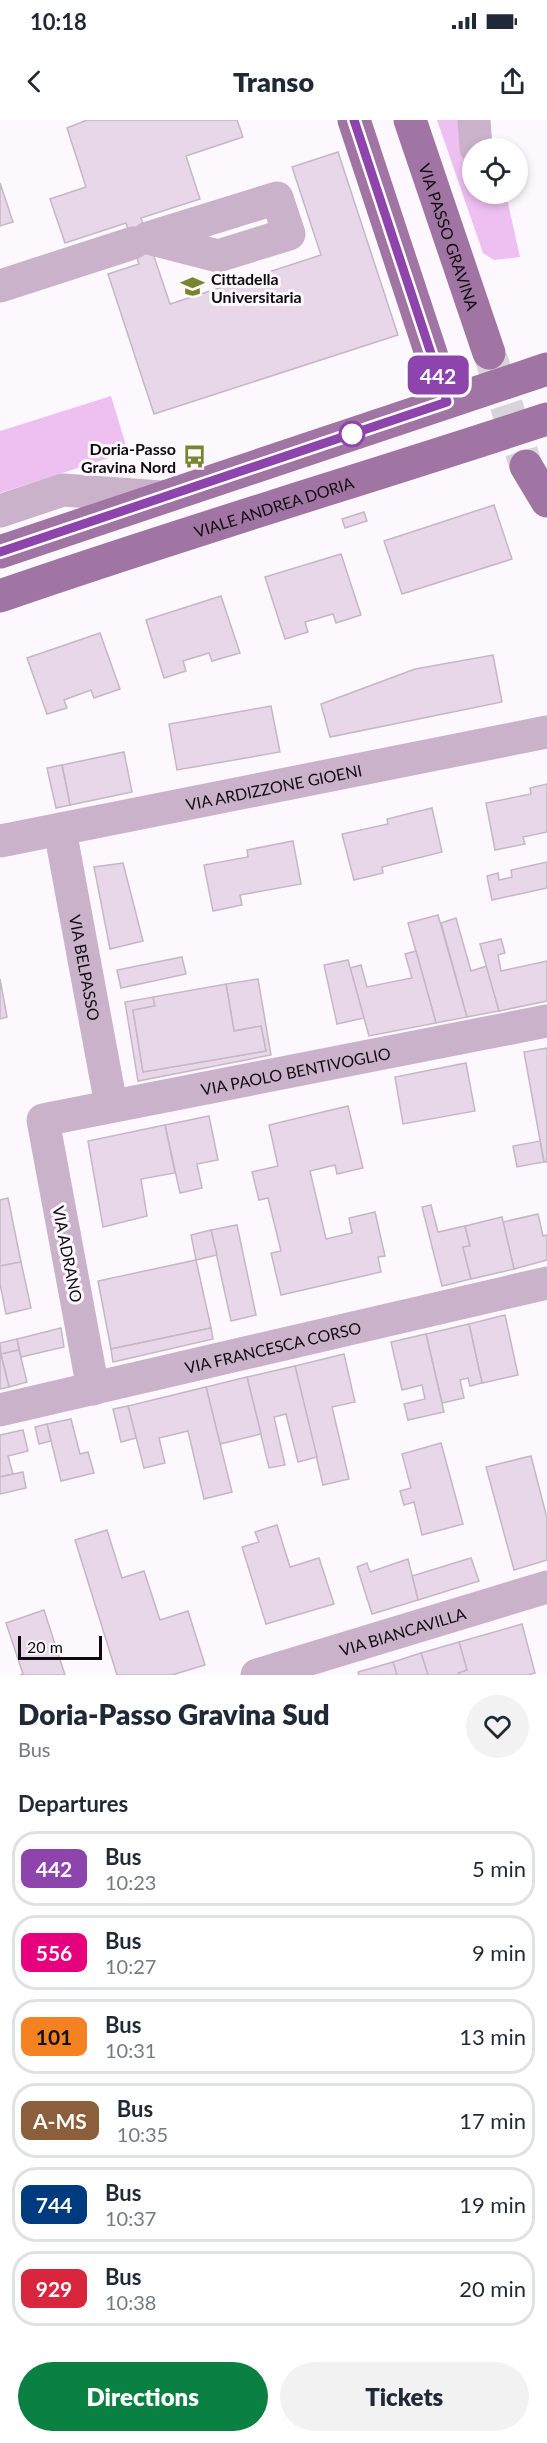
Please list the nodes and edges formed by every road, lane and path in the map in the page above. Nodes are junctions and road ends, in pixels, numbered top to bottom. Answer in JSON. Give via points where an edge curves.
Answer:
{"nodes":[{"id":1,"x":354,"y":120,"type":"edge"},
{"id":2,"x":410,"y":120,"type":"edge"},
{"id":3,"x":474,"y":120,"type":"edge"},
{"id":4,"x":475,"y":138,"type":"edge"},
{"id":5,"x":140,"y":241,"type":"dead end"},
{"id":6,"x":0,"y":286,"type":"edge"},
{"id":7,"x":489,"y":353,"type":"tunnel mouth"},
{"id":8,"x":547,"y":369,"type":"edge"},
{"id":9,"x":447,"y":402,"type":"junction"},
{"id":10,"x":547,"y":419,"type":"edge"},
{"id":11,"x":526,"y":466,"type":"tunnel mouth"},
{"id":12,"x":161,"y":497,"type":"junction"},
{"id":13,"x":547,"y":501,"type":"edge"},
{"id":14,"x":0,"y":511,"type":"edge"},
{"id":15,"x":184,"y":534,"type":"junction"},
{"id":16,"x":0,"y":552,"type":"edge"},
{"id":17,"x":0,"y":596,"type":"edge"},
{"id":18,"x":0,"y":620,"type":"edge"},
{"id":19,"x":547,"y":732,"type":"edge"},
{"id":20,"x":60,"y":830,"type":"junction"},
{"id":21,"x":0,"y":841,"type":"edge"},
{"id":22,"x":547,"y":1021,"type":"edge"},
{"id":23,"x":111,"y":1105,"type":"junction"},
{"id":24,"x":43,"y":1120,"type":"joint"},
{"id":25,"x":547,"y":1283,"type":"edge"},
{"id":26,"x":93,"y":1389,"type":"junction"},
{"id":27,"x":0,"y":1410,"type":"edge"},
{"id":28,"x":547,"y":1587,"type":"edge"},
{"id":29,"x":257,"y":1675,"type":"edge"}],
"edges":[{"from":1,"to":9,"type":"main road"},
{"from":2,"to":7,"type":"main road","name":"VIA PASSO GRAVINA"},
{"from":3,"to":4,"type":"street"},
{"from":5,"to":6,"type":"street"},
{"from":8,"to":9,"type":"main road"},
{"from":9,"to":12,"type":"main road"},
{"from":10,"to":15,"type":"main road","name":"VIALE ANDREA DORIA"},
{"from":11,"to":13,"type":"main road"},
{"from":12,"to":14,"type":"street","via":[[63,490]]},
{"from":12,"to":16,"type":"main road"},
{"from":15,"to":17,"type":"main road","name":"VIALE ANDREA DORIA"},
{"from":15,"to":18,"type":"main road"},
{"from":19,"to":20,"type":"street","name":"VIA ARDIZZONE GIOENI"},
{"from":20,"to":21,"type":"street","name":"VIA ARDIZZONE GIOENI"},
{"from":20,"to":23,"type":"street","name":"VIA BELPASSO"},
{"from":22,"to":23,"type":"street","name":"VIA PAOLO BENTIVOGLIO"},
{"from":23,"to":24,"type":"street","name":"VIA PAOLO BENTIVOGLIO"},
{"from":24,"to":26,"type":"street","name":"VIA ADRANO"},
{"from":25,"to":26,"type":"street","name":"VIA FRANCESCA CORSO"},
{"from":26,"to":27,"type":"street","name":"VIA FRANCESCA CORSO"},
{"from":28,"to":29,"type":"street","name":"VIA BIANCAVILLA"}]}
